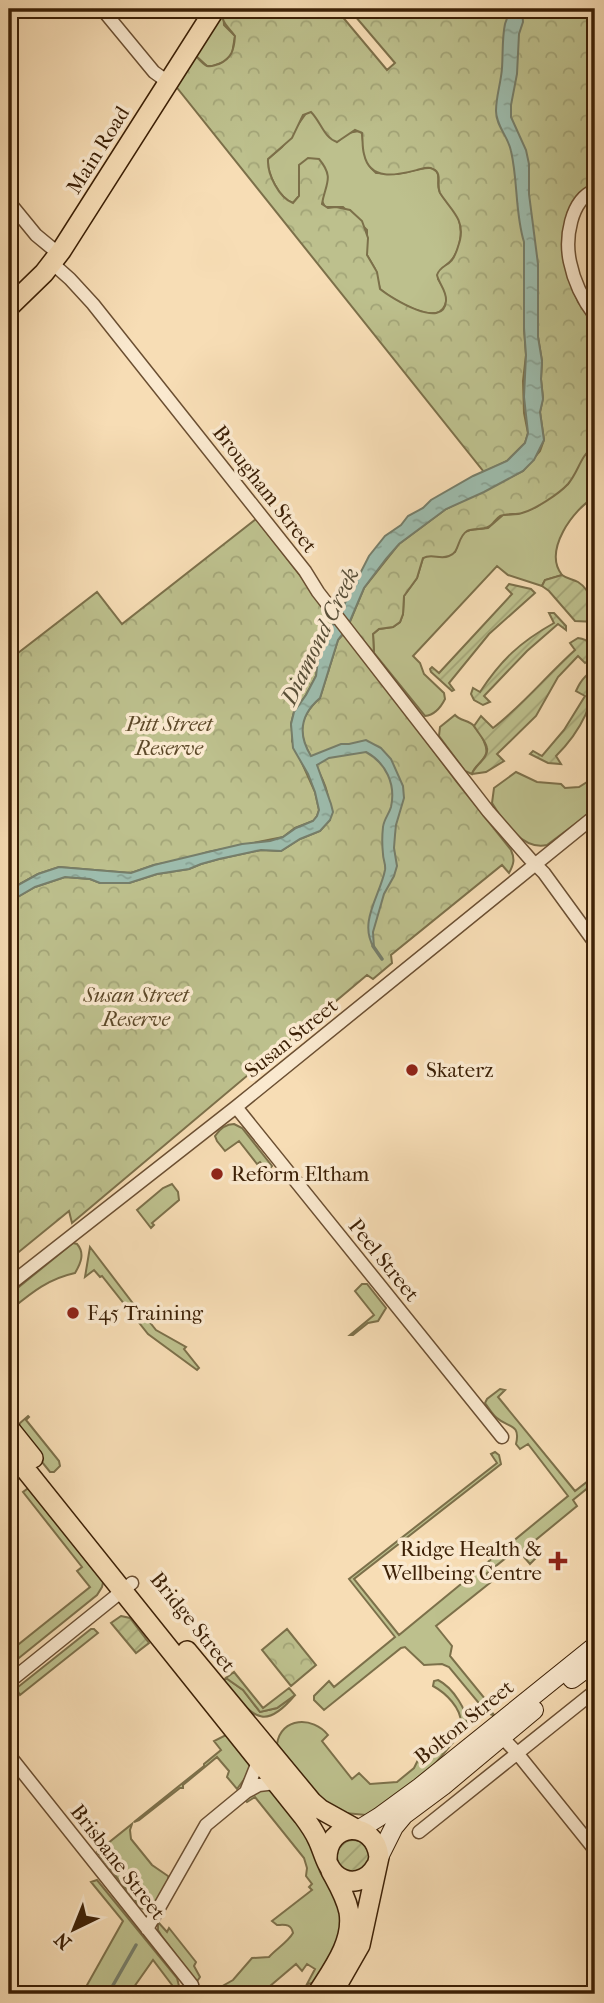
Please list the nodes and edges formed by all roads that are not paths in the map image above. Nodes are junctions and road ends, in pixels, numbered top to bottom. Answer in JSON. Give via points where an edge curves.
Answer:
{"nodes":[{"id":1,"x":102,"y":9,"type":"edge"},
{"id":2,"x":215,"y":9,"type":"edge"},
{"id":3,"x":168,"y":82,"type":"junction"},
{"id":4,"x":595,"y":193,"type":"edge"},
{"id":5,"x":9,"y":202,"type":"edge"},
{"id":6,"x":56,"y":258,"type":"junction"},
{"id":7,"x":9,"y":307,"type":"edge"},
{"id":8,"x":595,"y":316,"type":"edge"},
{"id":9,"x":595,"y":816,"type":"edge"},
{"id":10,"x":535,"y":864,"type":"junction"},
{"id":11,"x":595,"y":943,"type":"edge"},
{"id":12,"x":236,"y":1107,"type":"junction"},
{"id":13,"x":9,"y":1285,"type":"edge"},
{"id":14,"x":9,"y":1428,"type":"edge"},
{"id":15,"x":502,"y":1437,"type":"dead end"},
{"id":16,"x":9,"y":1449,"type":"edge"},
{"id":17,"x":127,"y":1587,"type":"junction"},
{"id":18,"x":595,"y":1646,"type":"edge"},
{"id":19,"x":595,"y":1662,"type":"edge"},
{"id":20,"x":9,"y":1682,"type":"edge"},
{"id":21,"x":595,"y":1691,"type":"edge"},
{"id":22,"x":498,"y":1732,"type":"junction"},
{"id":23,"x":517,"y":1753,"type":"junction"},
{"id":24,"x":9,"y":1755,"type":"edge"},
{"id":25,"x":258,"y":1762,"type":"junction"},
{"id":26,"x":275,"y":1783,"type":"junction"},
{"id":27,"x":246,"y":1792,"type":"junction"},
{"id":28,"x":357,"y":1830,"type":"junction"},
{"id":29,"x":419,"y":1832,"type":"dead end"},
{"id":30,"x":595,"y":1850,"type":"edge"},
{"id":31,"x":378,"y":1862,"type":"junction"},
{"id":32,"x":329,"y":1865,"type":"junction"},
{"id":33,"x":147,"y":1929,"type":"junction"},
{"id":34,"x":194,"y":1994,"type":"edge"},
{"id":35,"x":317,"y":1994,"type":"edge"},
{"id":36,"x":332,"y":1994,"type":"edge"}],
"edges":[{"from":1,"to":3,"type":"street","via":[[154,72]]},
{"from":2,"to":3,"type":"main road","name":"Main Road"},
{"from":3,"to":6,"type":"main road","name":"Main Road"},
{"from":4,"to":8,"type":"street","via":[[575,225],[574,273]]},
{"from":5,"to":6,"type":"street","name":"Brougham Street"},
{"from":6,"to":7,"type":"main road","name":"Main Road"},
{"from":6,"to":10,"type":"street","name":"Brougham Street","via":[[481,802]]},
{"from":9,"to":10,"type":"street","name":"Susan Street"},
{"from":10,"to":11,"type":"street","name":"Brougham Street"},
{"from":10,"to":12,"type":"street","name":"Susan Street"},
{"from":12,"to":13,"type":"street","name":"Susan Street"},
{"from":12,"to":15,"type":"street","name":"Peel Street"},
{"from":14,"to":17,"type":"main road","name":"Bridge Street"},
{"from":16,"to":17,"type":"main road","name":"Bridge Street"},
{"from":17,"to":20,"type":"street"},
{"from":17,"to":25,"type":"main road","name":"Bridge Street"},
{"from":17,"to":28,"type":"main road","name":"Bridge Street","via":[[312,1802]]},
{"from":18,"to":22,"type":"main road","name":"Bolton Street"},
{"from":19,"to":22,"type":"main road","name":"Bolton Street"},
{"from":21,"to":23,"type":"street"},
{"from":22,"to":23,"type":"street"},
{"from":22,"to":28,"type":"main road","name":"Bolton Street"},
{"from":22,"to":31,"type":"main road","name":"Bolton Street","via":[[443,1786],[404,1815]]},
{"from":23,"to":29,"type":"street"},
{"from":23,"to":30,"type":"street"},
{"from":24,"to":33,"type":"street","name":"Brisbane Street"},
{"from":25,"to":26,"type":"main road","name":"Bridge Street"},
{"from":25,"to":27,"type":"street"},
{"from":26,"to":27,"type":"street"},
{"from":26,"to":32,"type":"main road","name":"Bridge Street","via":[[311,1827]]},
{"from":27,"to":33,"type":"street","via":[[206,1825]]},
{"from":28,"to":31,"type":"main road","via":[[374,1841]]},
{"from":28,"to":32,"type":"main road","via":[[335,1836],[327,1852]]},
{"from":31,"to":32,"type":"main road","via":[[369,1875],[355,1881],[340,1878]]},
{"from":31,"to":36,"type":"main road","via":[[360,1945]]},
{"from":32,"to":35,"type":"main road","name":"Bridge Street","via":[[350,1919],[341,1954]]},
{"from":33,"to":34,"type":"street","name":"Brisbane Street","via":[[192,1985]]}]}
